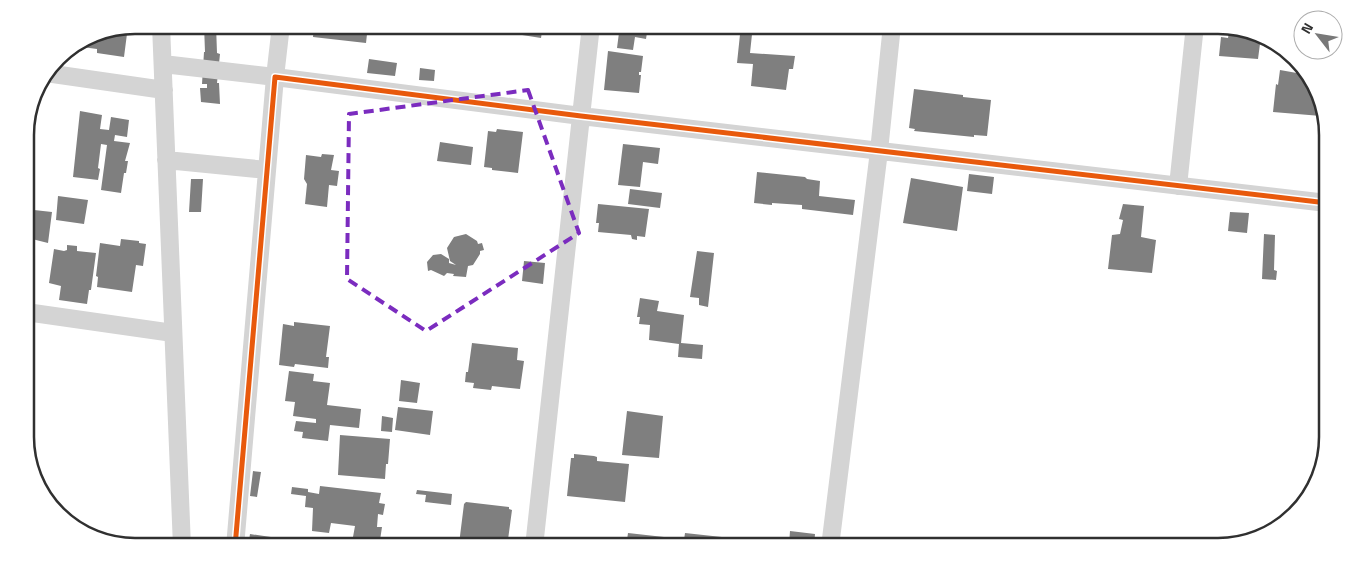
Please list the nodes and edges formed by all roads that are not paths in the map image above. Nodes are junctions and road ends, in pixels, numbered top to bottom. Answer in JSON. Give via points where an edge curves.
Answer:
{"nodes":[{"id":1,"x":161,"y":34,"type":"edge"},
{"id":2,"x":280,"y":34,"type":"edge"},
{"id":3,"x":590,"y":34,"type":"edge"},
{"id":4,"x":891,"y":34,"type":"edge"},
{"id":5,"x":1194,"y":34,"type":"edge"},
{"id":6,"x":163,"y":64,"type":"junction"},
{"id":7,"x":54,"y":74,"type":"edge"},
{"id":8,"x":275,"y":77,"type":"junction"},
{"id":9,"x":164,"y":90,"type":"junction"},
{"id":10,"x":581,"y":116,"type":"junction"},
{"id":11,"x":879,"y":151,"type":"junction"},
{"id":12,"x":166,"y":160,"type":"junction"},
{"id":13,"x":267,"y":170,"type":"junction"},
{"id":14,"x":1178,"y":186,"type":"junction"},
{"id":15,"x":1319,"y":202,"type":"edge"},
{"id":16,"x":34,"y":313,"type":"edge"},
{"id":17,"x":173,"y":333,"type":"junction"},
{"id":18,"x":182,"y":538,"type":"edge"},
{"id":19,"x":236,"y":538,"type":"edge"},
{"id":20,"x":535,"y":538,"type":"edge"},
{"id":21,"x":831,"y":538,"type":"edge"}],
"edges":[{"from":1,"to":6,"type":"street"},
{"from":2,"to":8,"type":"street"},
{"from":3,"to":10,"type":"street"},
{"from":4,"to":11,"type":"street"},
{"from":5,"to":14,"type":"street"},
{"from":6,"to":8,"type":"street"},
{"from":6,"to":9,"type":"street"},
{"from":7,"to":9,"type":"street"},
{"from":8,"to":10,"type":"street"},
{"from":8,"to":13,"type":"street"},
{"from":9,"to":12,"type":"street"},
{"from":10,"to":11,"type":"street"},
{"from":10,"to":20,"type":"street"},
{"from":11,"to":14,"type":"street"},
{"from":11,"to":21,"type":"street"},
{"from":12,"to":13,"type":"street"},
{"from":12,"to":17,"type":"street"},
{"from":13,"to":19,"type":"street"},
{"from":14,"to":15,"type":"street"},
{"from":16,"to":17,"type":"street"},
{"from":17,"to":18,"type":"street"}]}
